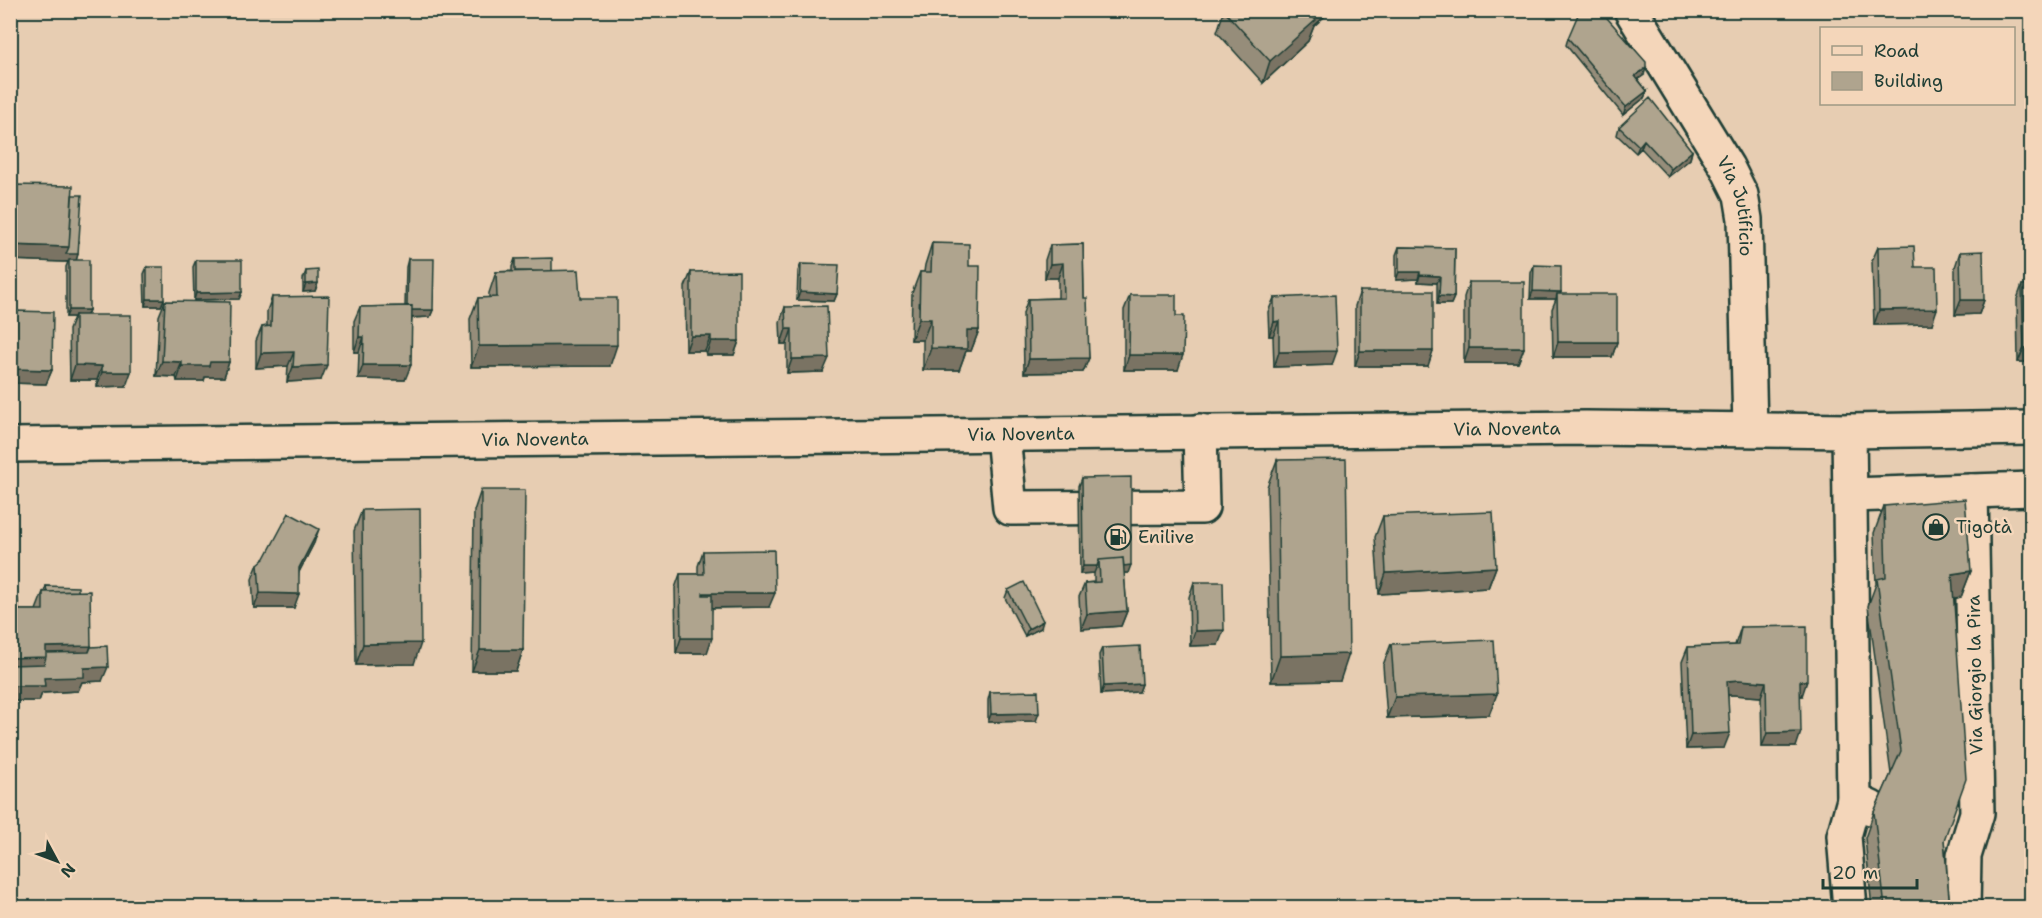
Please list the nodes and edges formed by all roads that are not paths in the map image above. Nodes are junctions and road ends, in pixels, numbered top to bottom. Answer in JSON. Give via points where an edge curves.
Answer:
{"nodes":[{"id":1,"x":1630,"y":10,"type":"edge"},
{"id":2,"x":2031,"y":428,"type":"edge"},
{"id":3,"x":1750,"y":429,"type":"junction"},
{"id":4,"x":1200,"y":431,"type":"junction"},
{"id":5,"x":1849,"y":432,"type":"junction"},
{"id":6,"x":1003,"y":435,"type":"junction"},
{"id":7,"x":10,"y":445,"type":"edge"},
{"id":8,"x":2031,"y":489,"type":"edge"},
{"id":9,"x":1971,"y":491,"type":"junction"},
{"id":10,"x":1851,"y":495,"type":"junction"},
{"id":11,"x":1850,"y":908,"type":"edge"},
{"id":12,"x":1963,"y":908,"type":"edge"}],
"edges":[{"from":1,"to":3,"type":"main road","name":"Via Jutificio","via":[[1741,195],[1745,219]]},
{"from":2,"to":5,"type":"main road","name":"Via Noventa"},
{"from":3,"to":4,"type":"main road","name":"Via Noventa"},
{"from":3,"to":5,"type":"main road","name":"Via Noventa"},
{"from":4,"to":6,"type":"main road","name":"Via Noventa"},
{"from":4,"to":6,"type":"main road","via":[[1202,507],[1010,508]]},
{"from":5,"to":10,"type":"main road"},
{"from":6,"to":7,"type":"main road","name":"Via Noventa"},
{"from":8,"to":9,"type":"main road"},
{"from":9,"to":10,"type":"main road"},
{"from":9,"to":12,"type":"main road","name":"Via Giorgio la Pira","via":[[1977,813],[1954,851]]},
{"from":10,"to":11,"type":"main road","via":[[1850,612],[1862,804],[1844,836]]}]}
